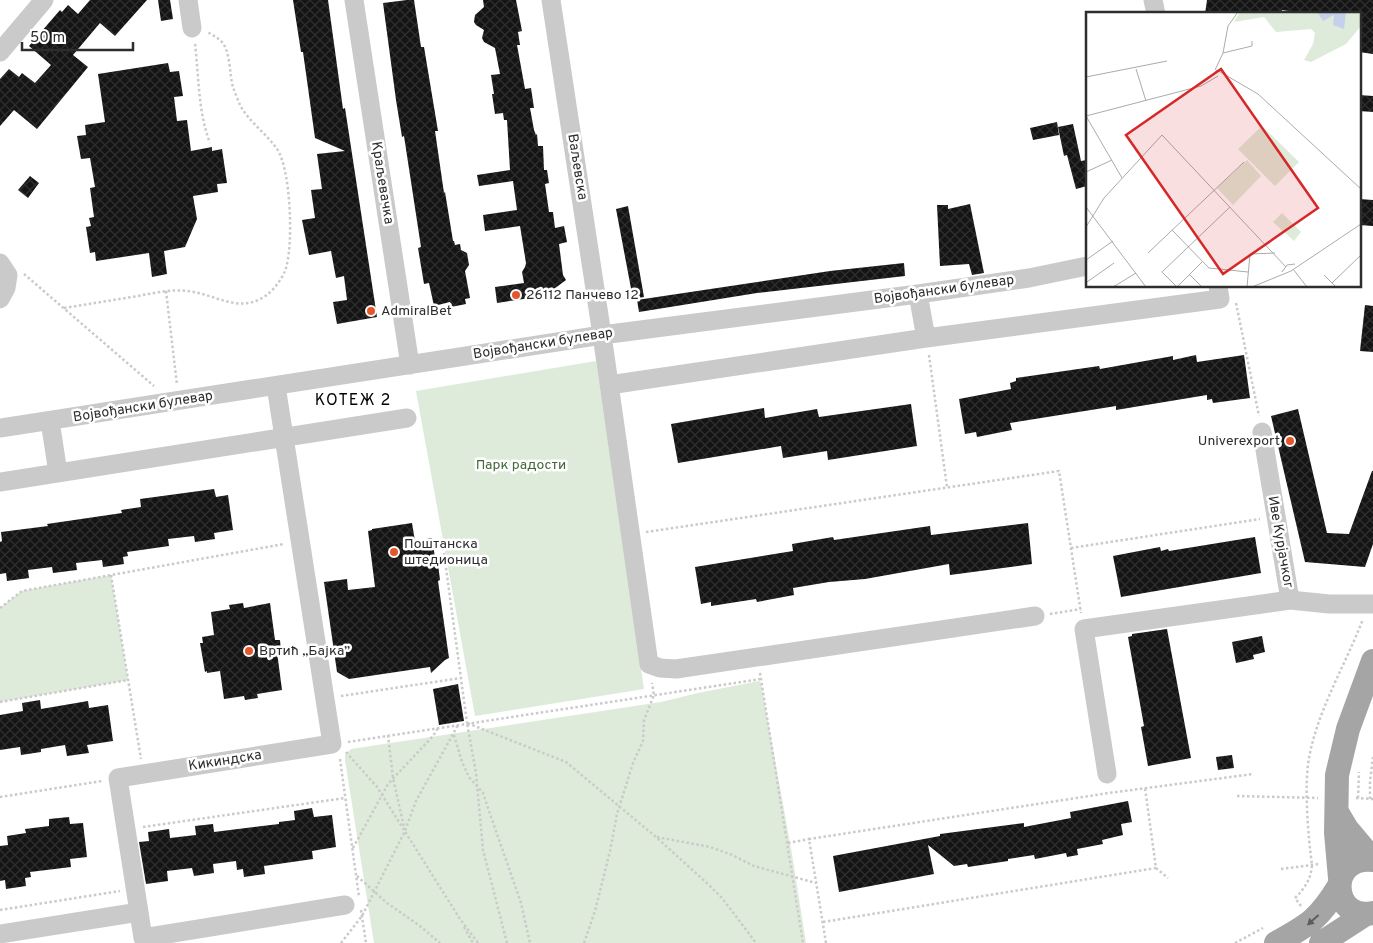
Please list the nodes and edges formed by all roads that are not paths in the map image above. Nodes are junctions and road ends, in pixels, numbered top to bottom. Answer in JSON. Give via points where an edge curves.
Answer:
{"nodes":[{"id":1,"x":44,"y":0,"type":"edge"},
{"id":2,"x":188,"y":0,"type":"edge"},
{"id":3,"x":354,"y":0,"type":"edge"},
{"id":4,"x":551,"y":0,"type":"edge"},
{"id":5,"x":192,"y":28,"type":"road end"},
{"id":6,"x":0,"y":52,"type":"edge"},
{"id":7,"x":1,"y":264,"type":"edge"},
{"id":8,"x":1086,"y":266,"type":"edge"},
{"id":9,"x":1219,"y":292,"type":"edge"},
{"id":10,"x":918,"y":294,"type":"junction"},
{"id":11,"x":0,"y":299,"type":"edge"},
{"id":12,"x":602,"y":334,"type":"junction"},
{"id":13,"x":926,"y":338,"type":"junction"},
{"id":14,"x":410,"y":366,"type":"junction"},
{"id":15,"x":609,"y":385,"type":"junction"},
{"id":16,"x":276,"y":386,"type":"junction"},
{"id":17,"x":407,"y":418,"type":"dead end"},
{"id":18,"x":50,"y":421,"type":"junction"},
{"id":19,"x":0,"y":428,"type":"edge"},
{"id":20,"x":1262,"y":432,"type":"road end"},
{"id":21,"x":284,"y":438,"type":"junction"},
{"id":22,"x":58,"y":473,"type":"junction"},
{"id":23,"x":0,"y":482,"type":"edge"},
{"id":24,"x":1290,"y":600,"type":"junction"},
{"id":25,"x":1373,"y":604,"type":"edge"},
{"id":26,"x":1035,"y":616,"type":"road end"},
{"id":27,"x":1373,"y":661,"type":"edge"},
{"id":28,"x":1106,"y":774,"type":"dead end"},
{"id":29,"x":1328,"y":805,"type":"junction"},
{"id":30,"x":1373,"y":860,"type":"edge"},
{"id":31,"x":1339,"y":875,"type":"junction"},
{"id":32,"x":355,"y":904,"type":"road end"},
{"id":33,"x":139,"y":912,"type":"junction"},
{"id":34,"x":1370,"y":914,"type":"edge"},
{"id":35,"x":0,"y":934,"type":"edge"},
{"id":36,"x":1271,"y":935,"type":"edge"},
{"id":37,"x":1321,"y":943,"type":"edge"}],
"edges":[{"from":1,"to":6,"type":"street"},
{"from":2,"to":5,"type":"street"},
{"from":3,"to":14,"type":"street","name":"Краљевачка"},
{"from":4,"to":12,"type":"street","name":"Ваљевска"},
{"from":7,"to":11,"type":"street","via":[[8,276]]},
{"from":8,"to":10,"type":"street","name":"Војвођански булевар"},
{"from":9,"to":13,"type":"street"},
{"from":10,"to":12,"type":"street","name":"Војвођански булевар"},
{"from":10,"to":13,"type":"street"},
{"from":12,"to":14,"type":"street","name":"Војвођански булевар"},
{"from":12,"to":15,"type":"street","name":"Ваљевска"},
{"from":13,"to":15,"type":"street"},
{"from":14,"to":16,"type":"street","name":"Војвођански булевар"},
{"from":15,"to":26,"type":"street","name":"Ваљевска","via":[[649,664],[676,669]]},
{"from":16,"to":18,"type":"street","name":"Војвођански булевар"},
{"from":16,"to":21,"type":"street"},
{"from":17,"to":21,"type":"street"},
{"from":18,"to":19,"type":"street","name":"Војвођански булевар"},
{"from":18,"to":22,"type":"street"},
{"from":20,"to":24,"type":"street","name":"Иве Курјачког"},
{"from":21,"to":22,"type":"street"},
{"from":21,"to":33,"type":"street","name":"Кикиндска","via":[[335,744],[118,778]]},
{"from":22,"to":23,"type":"street"},
{"from":24,"to":25,"type":"street","name":"Иве Курјачког"},
{"from":24,"to":28,"type":"street","via":[[1084,629]]},
{"from":27,"to":29,"type":"main road","via":[[1348,729]]},
{"from":29,"to":30,"type":"main road"},
{"from":29,"to":31,"type":"main road","via":[[1336,833]]},
{"from":30,"to":31,"type":"main road","via":[[1365,859],[1350,865]]},
{"from":31,"to":34,"type":"main road","via":[[1342,900],[1359,913]]},
{"from":31,"to":36,"type":"main road","one_way":true,"via":[[1322,912],[1310,923]]},
{"from":32,"to":33,"type":"street","via":[[143,938]]},
{"from":33,"to":35,"type":"street"},
{"from":34,"to":37,"type":"main road"}]}
